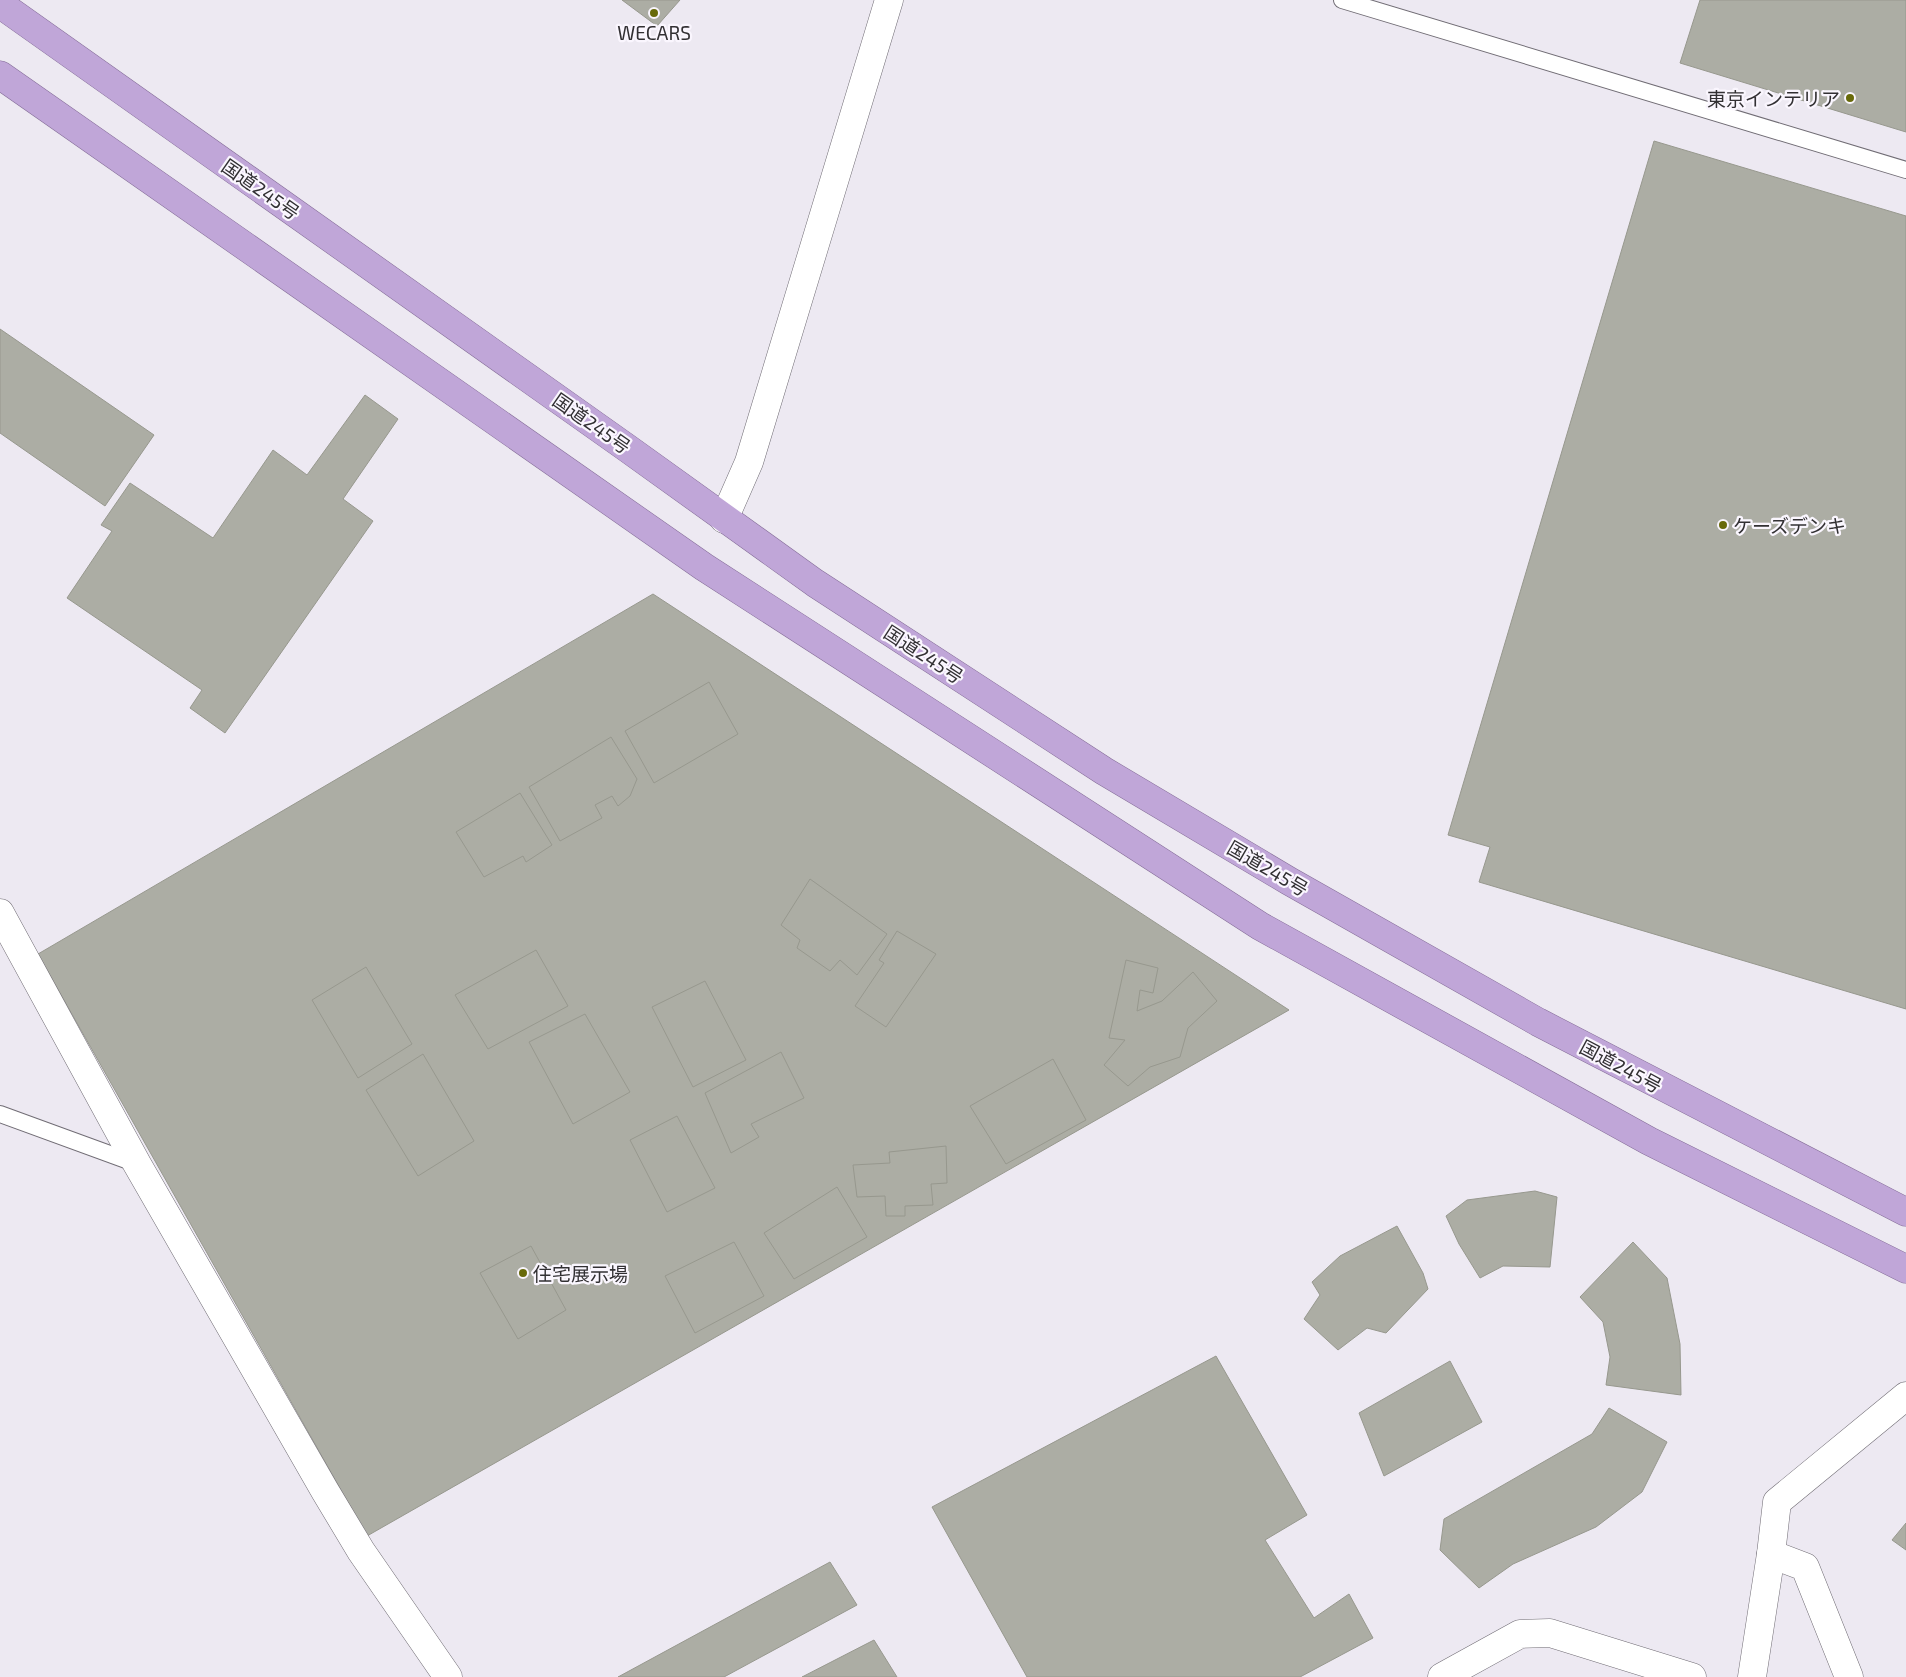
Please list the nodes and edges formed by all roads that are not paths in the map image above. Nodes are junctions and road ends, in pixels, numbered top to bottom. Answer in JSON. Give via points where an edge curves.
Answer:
{"nodes":[{"id":1,"x":889,"y":0,"type":"edge"},
{"id":2,"x":1342,"y":0,"type":"edge"},
{"id":3,"x":0,"y":4,"type":"edge"},
{"id":4,"x":0,"y":75,"type":"edge"},
{"id":5,"x":1906,"y":170,"type":"edge"},
{"id":6,"x":724,"y":519,"type":"junction"},
{"id":7,"x":0,"y":913,"type":"edge"},
{"id":8,"x":0,"y":1114,"type":"edge"},
{"id":9,"x":137,"y":1164,"type":"junction"},
{"id":10,"x":1906,"y":1212,"type":"edge"},
{"id":11,"x":1906,"y":1269,"type":"edge"},
{"id":12,"x":1906,"y":1396,"type":"edge"},
{"id":13,"x":1771,"y":1554,"type":"junction"},
{"id":14,"x":448,"y":1677,"type":"edge"},
{"id":15,"x":1442,"y":1677,"type":"edge"},
{"id":16,"x":1692,"y":1677,"type":"edge"},
{"id":17,"x":1752,"y":1677,"type":"edge"},
{"id":18,"x":1849,"y":1677,"type":"edge"}],
"edges":[{"from":1,"to":6,"type":"street","via":[[750,462]]},
{"from":2,"to":5,"type":"lane"},
{"from":3,"to":6,"type":"highway","name":"国道245号"},
{"from":4,"to":11,"type":"highway","via":[[704,567],[1260,926],[1649,1141]]},
{"from":6,"to":10,"type":"highway","name":"国道245号","via":[[814,583],[1104,771],[1289,881],[1538,1022]]},
{"from":7,"to":9,"type":"street"},
{"from":8,"to":9,"type":"lane"},
{"from":9,"to":14,"type":"street","via":[[330,1500]]},
{"from":12,"to":13,"type":"street","via":[[1778,1502]]},
{"from":13,"to":17,"type":"street"},
{"from":13,"to":18,"type":"street","via":[[1805,1567]]},
{"from":15,"to":16,"type":"street","via":[[1520,1634],[1550,1633]]}]}
